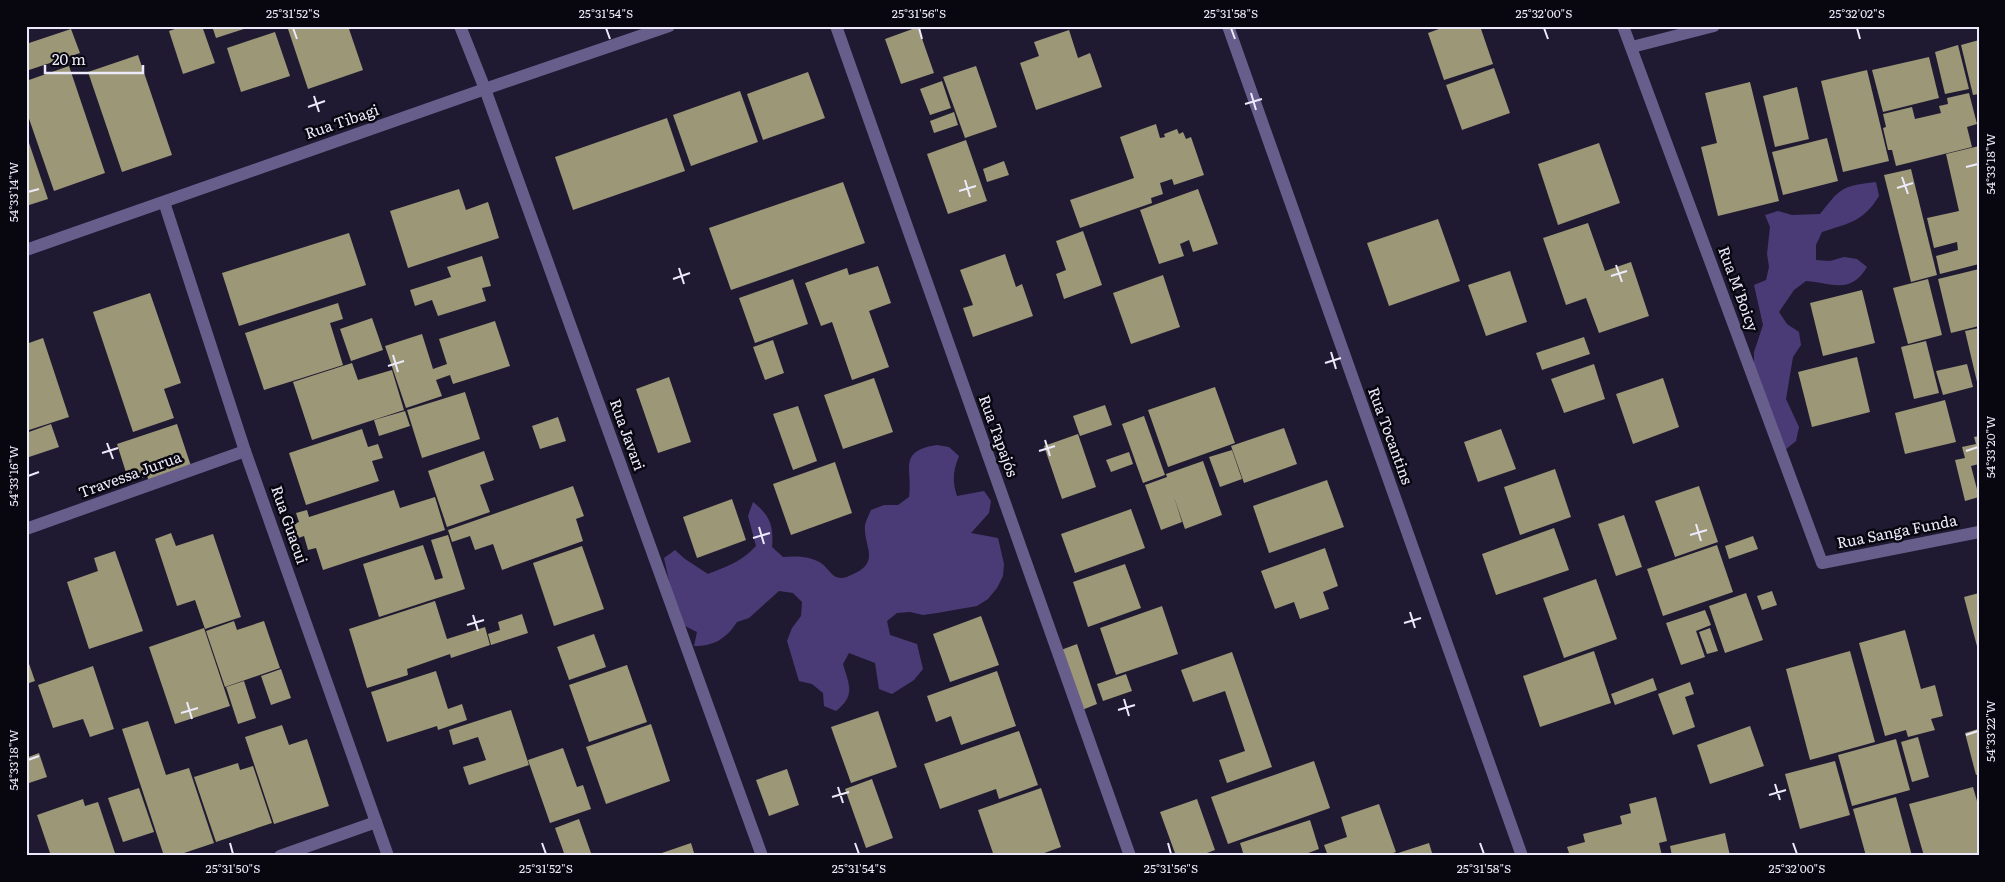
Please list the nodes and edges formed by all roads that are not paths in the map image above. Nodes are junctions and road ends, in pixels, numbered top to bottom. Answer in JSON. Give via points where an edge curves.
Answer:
{"nodes":[{"id":1,"x":460,"y":26,"type":"edge"},
{"id":2,"x":669,"y":26,"type":"edge"},
{"id":3,"x":836,"y":26,"type":"edge"},
{"id":4,"x":1228,"y":26,"type":"edge"},
{"id":5,"x":1623,"y":26,"type":"edge"},
{"id":6,"x":1714,"y":26,"type":"edge"},
{"id":7,"x":1632,"y":47,"type":"junction"},
{"id":8,"x":485,"y":89,"type":"junction"},
{"id":9,"x":164,"y":202,"type":"junction"},
{"id":10,"x":26,"y":250,"type":"edge"},
{"id":11,"x":245,"y":451,"type":"junction"},
{"id":12,"x":26,"y":529,"type":"edge"},
{"id":13,"x":1979,"y":532,"type":"edge"},
{"id":14,"x":1822,"y":563,"type":"joint"},
{"id":15,"x":376,"y":822,"type":"junction"},
{"id":16,"x":280,"y":856,"type":"edge"},
{"id":17,"x":388,"y":856,"type":"edge"},
{"id":18,"x":762,"y":856,"type":"edge"},
{"id":19,"x":1130,"y":856,"type":"edge"},
{"id":20,"x":1522,"y":856,"type":"edge"}],
"edges":[{"from":1,"to":8,"type":"street","name":"Rua Javari"},
{"from":2,"to":8,"type":"street","name":"Rua Tibagi"},
{"from":3,"to":19,"type":"street","name":"Rua Tapajós"},
{"from":4,"to":20,"type":"street","name":"Rua Tocantins"},
{"from":5,"to":7,"type":"street","name":"Rua M'Boicy"},
{"from":6,"to":7,"type":"street"},
{"from":7,"to":14,"type":"street","name":"Rua M'Boicy"},
{"from":8,"to":9,"type":"street","name":"Rua Tibagi"},
{"from":8,"to":18,"type":"street","name":"Rua Javari"},
{"from":9,"to":10,"type":"street","name":"Rua Tibagi"},
{"from":9,"to":11,"type":"street","name":"Rua Guacui"},
{"from":11,"to":12,"type":"street","name":"Travessa Jurua"},
{"from":11,"to":15,"type":"street","name":"Rua Guacui"},
{"from":13,"to":14,"type":"street","name":"Rua Sanga Funda"},
{"from":15,"to":16,"type":"street"},
{"from":15,"to":17,"type":"street","name":"Rua Guacui"}]}
